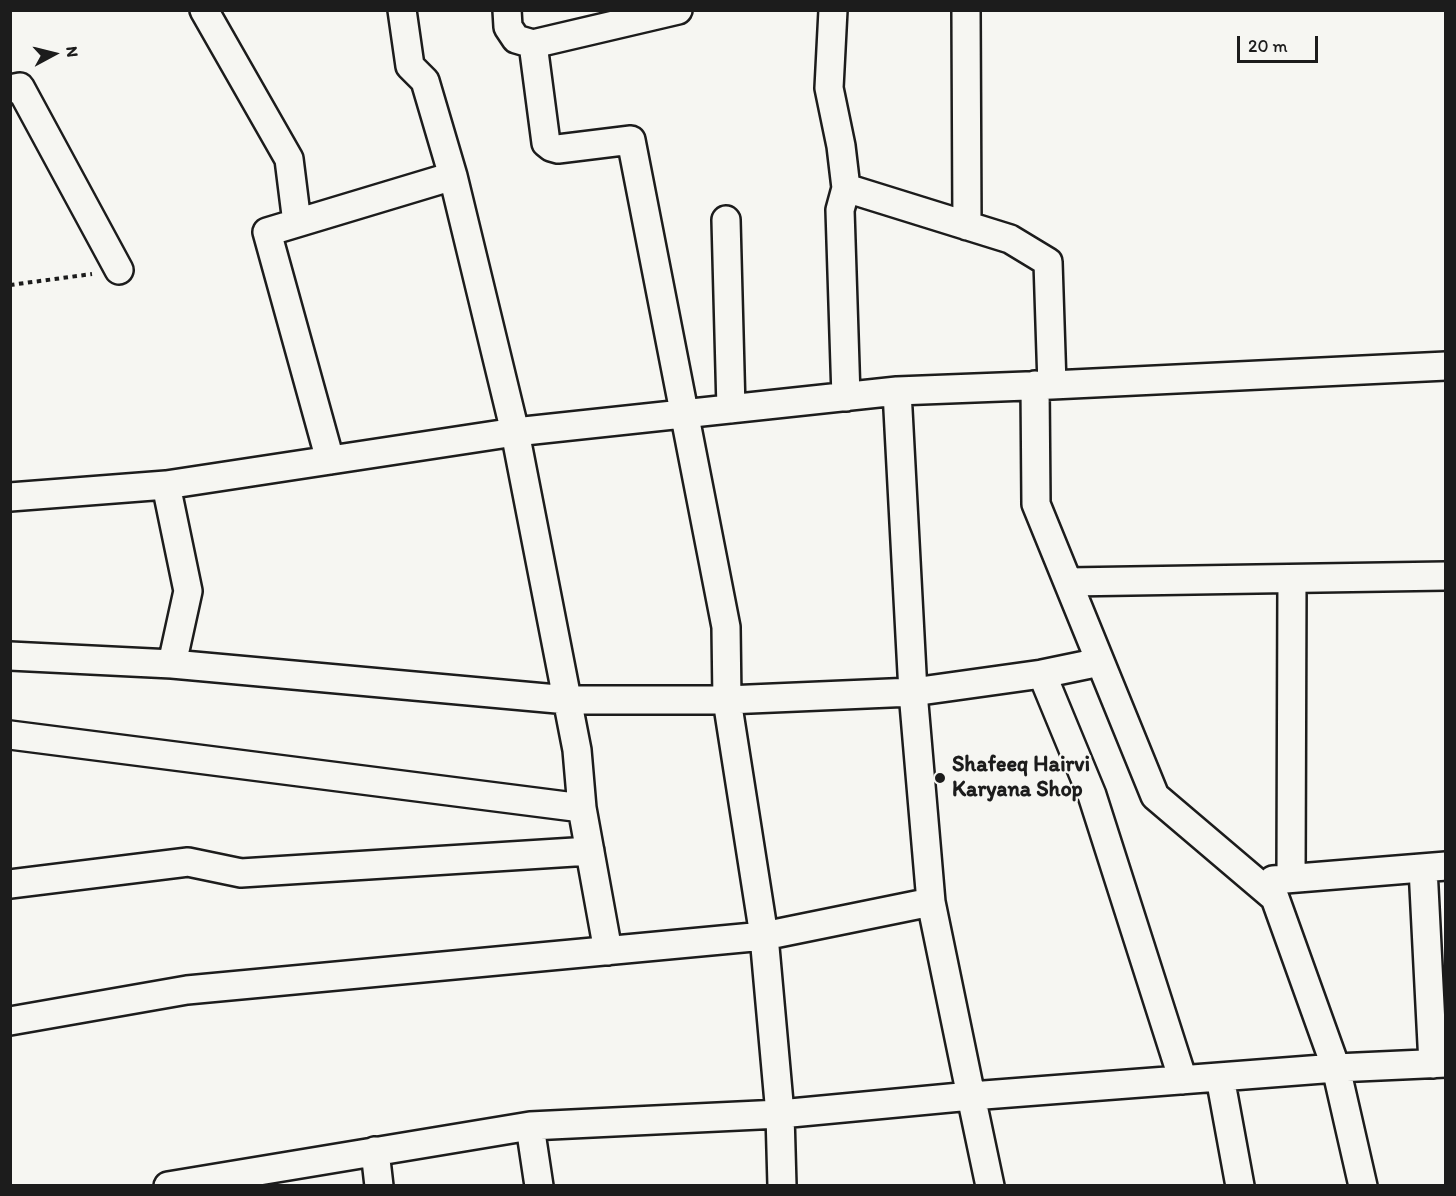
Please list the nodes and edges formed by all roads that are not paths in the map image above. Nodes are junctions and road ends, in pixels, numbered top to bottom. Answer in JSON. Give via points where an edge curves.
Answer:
{"nodes":[{"id":1,"x":204,"y":10,"type":"edge"},
{"id":2,"x":402,"y":10,"type":"edge"},
{"id":3,"x":507,"y":10,"type":"edge"},
{"id":4,"x":678,"y":10,"type":"edge"},
{"id":5,"x":833,"y":10,"type":"edge"},
{"id":6,"x":966,"y":10,"type":"edge"},
{"id":7,"x":533,"y":44,"type":"junction"},
{"id":8,"x":10,"y":89,"type":"edge"},
{"id":9,"x":453,"y":176,"type":"junction"},
{"id":10,"x":846,"y":188,"type":"junction"},
{"id":11,"x":726,"y":220,"type":"dead end"},
{"id":12,"x":297,"y":223,"type":"junction"},
{"id":13,"x":967,"y":226,"type":"junction"},
{"id":14,"x":119,"y":270,"type":"road end"},
{"id":15,"x":1446,"y":366,"type":"edge"},
{"id":16,"x":1043,"y":385,"type":"junction"},
{"id":17,"x":897,"y":391,"type":"junction"},
{"id":18,"x":846,"y":397,"type":"junction"},
{"id":19,"x":731,"y":409,"type":"junction"},
{"id":20,"x":686,"y":413,"type":"junction"},
{"id":21,"x":515,"y":432,"type":"junction"},
{"id":22,"x":330,"y":460,"type":"junction"},
{"id":23,"x":166,"y":485,"type":"junction"},
{"id":24,"x":10,"y":497,"type":"edge"},
{"id":25,"x":1446,"y":576,"type":"edge"},
{"id":26,"x":1292,"y":579,"type":"junction"},
{"id":27,"x":1068,"y":582,"type":"junction"},
{"id":28,"x":10,"y":656,"type":"edge"},
{"id":29,"x":1100,"y":662,"type":"junction"},
{"id":30,"x":172,"y":664,"type":"junction"},
{"id":31,"x":1042,"y":674,"type":"junction"},
{"id":32,"x":913,"y":692,"type":"junction"},
{"id":33,"x":568,"y":700,"type":"junction"},
{"id":34,"x":727,"y":700,"type":"junction"},
{"id":35,"x":10,"y":735,"type":"edge"},
{"id":36,"x":582,"y":808,"type":"junction"},
{"id":37,"x":590,"y":851,"type":"junction"},
{"id":38,"x":1434,"y":867,"type":"edge"},
{"id":39,"x":1291,"y":878,"type":"junction"},
{"id":40,"x":1255,"y":881,"type":"junction"},
{"id":41,"x":10,"y":884,"type":"edge"},
{"id":42,"x":930,"y":902,"type":"junction"},
{"id":43,"x":764,"y":936,"type":"junction"},
{"id":44,"x":608,"y":951,"type":"junction"},
{"id":45,"x":10,"y":1021,"type":"edge"},
{"id":46,"x":1439,"y":1064,"type":"edge"},
{"id":47,"x":1336,"y":1068,"type":"junction"},
{"id":48,"x":1220,"y":1077,"type":"junction"},
{"id":49,"x":1183,"y":1080,"type":"junction"},
{"id":50,"x":971,"y":1096,"type":"junction"},
{"id":51,"x":780,"y":1114,"type":"junction"},
{"id":52,"x":530,"y":1126,"type":"junction"},
{"id":53,"x":375,"y":1151,"type":"junction"},
{"id":54,"x":168,"y":1185,"type":"edge"},
{"id":55,"x":379,"y":1185,"type":"edge"},
{"id":56,"x":539,"y":1185,"type":"edge"},
{"id":57,"x":782,"y":1185,"type":"edge"},
{"id":58,"x":990,"y":1185,"type":"edge"},
{"id":59,"x":1240,"y":1185,"type":"edge"},
{"id":60,"x":1363,"y":1185,"type":"edge"}],
"edges":[{"from":1,"to":12,"type":"street","via":[[289,159]]},
{"from":2,"to":9,"type":"street","via":[[410,66],[425,81]]},
{"from":3,"to":7,"type":"street","via":[[508,27],[516,39]]},
{"from":4,"to":7,"type":"street"},
{"from":5,"to":10,"type":"street","via":[[829,88]]},
{"from":6,"to":13,"type":"street"},
{"from":7,"to":20,"type":"street","via":[[546,142],[551,147],[632,140]]},
{"from":8,"to":14,"type":"street","via":[[20,87]]},
{"from":9,"to":12,"type":"street"},
{"from":9,"to":21,"type":"street"},
{"from":10,"to":13,"type":"street"},
{"from":10,"to":18,"type":"street","via":[[840,210]]},
{"from":11,"to":19,"type":"street"},
{"from":12,"to":22,"type":"street","via":[[267,232]]},
{"from":13,"to":16,"type":"street","via":[[1010,239],[1047,262]]},
{"from":15,"to":16,"type":"street"},
{"from":16,"to":17,"type":"street"},
{"from":16,"to":27,"type":"street","via":[[1036,504]]},
{"from":17,"to":18,"type":"street"},
{"from":17,"to":32,"type":"street"},
{"from":18,"to":19,"type":"street"},
{"from":19,"to":20,"type":"street"},
{"from":20,"to":21,"type":"street"},
{"from":20,"to":34,"type":"street","via":[[726,627]]},
{"from":21,"to":22,"type":"street"},
{"from":21,"to":33,"type":"street"},
{"from":22,"to":23,"type":"street"},
{"from":23,"to":24,"type":"street"},
{"from":23,"to":30,"type":"street","via":[[188,591]]},
{"from":25,"to":26,"type":"street"},
{"from":26,"to":27,"type":"street"},
{"from":26,"to":39,"type":"street"},
{"from":27,"to":29,"type":"street"},
{"from":28,"to":30,"type":"street"},
{"from":29,"to":31,"type":"street"},
{"from":29,"to":40,"type":"street","via":[[1155,796]]},
{"from":30,"to":33,"type":"street"},
{"from":31,"to":32,"type":"street"},
{"from":31,"to":49,"type":"street","via":[[1092,795]]},
{"from":32,"to":34,"type":"street"},
{"from":32,"to":42,"type":"street"},
{"from":33,"to":34,"type":"street"},
{"from":33,"to":36,"type":"street","via":[[578,750]]},
{"from":34,"to":43,"type":"street"},
{"from":35,"to":36,"type":"street"},
{"from":36,"to":37,"type":"street"},
{"from":37,"to":41,"type":"street","via":[[241,873],[188,862]]},
{"from":37,"to":44,"type":"street"},
{"from":38,"to":39,"type":"street"},
{"from":38,"to":46,"type":"street"},
{"from":39,"to":40,"type":"street"},
{"from":40,"to":47,"type":"street","via":[[1275,898]]},
{"from":42,"to":43,"type":"street"},
{"from":42,"to":50,"type":"street"},
{"from":43,"to":44,"type":"street"},
{"from":43,"to":51,"type":"street"},
{"from":44,"to":45,"type":"street","via":[[187,990]]},
{"from":46,"to":47,"type":"street"},
{"from":47,"to":48,"type":"street"},
{"from":47,"to":60,"type":"street"},
{"from":48,"to":49,"type":"street"},
{"from":48,"to":59,"type":"street"},
{"from":49,"to":50,"type":"street"},
{"from":50,"to":51,"type":"street"},
{"from":50,"to":58,"type":"street"},
{"from":51,"to":52,"type":"street"},
{"from":51,"to":57,"type":"street"},
{"from":52,"to":53,"type":"street"},
{"from":52,"to":56,"type":"street"},
{"from":53,"to":54,"type":"street"},
{"from":53,"to":55,"type":"street"}]}
